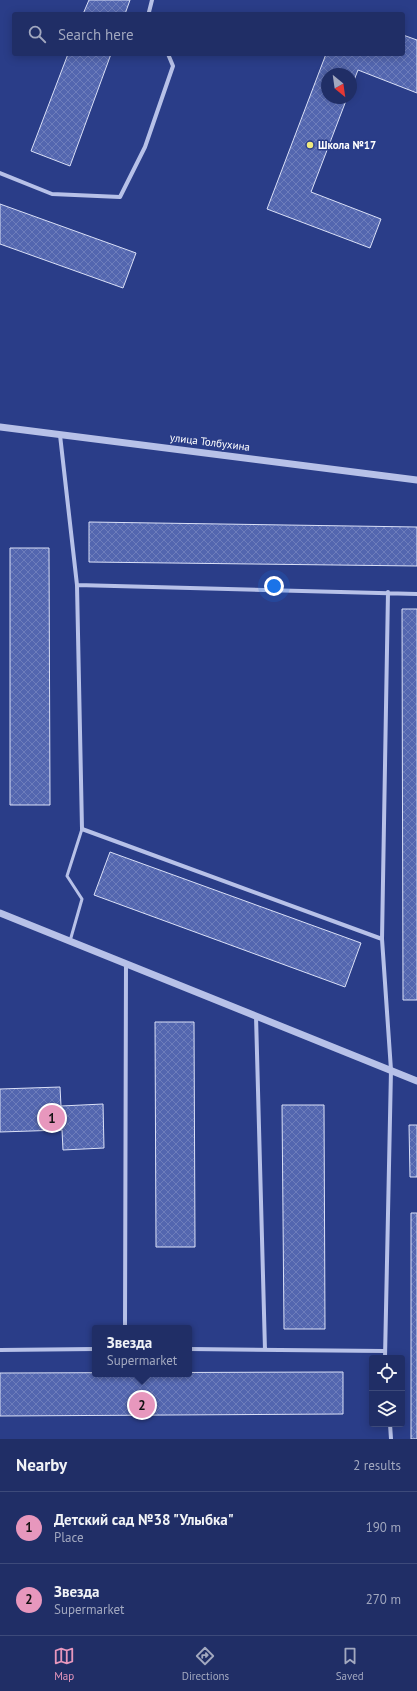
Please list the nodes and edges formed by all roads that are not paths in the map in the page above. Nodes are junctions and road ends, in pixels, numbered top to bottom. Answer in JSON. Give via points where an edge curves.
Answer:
{"nodes":[{"id":1,"x":152,"y":0,"type":"edge"},
{"id":2,"x":149,"y":12,"type":"edge"},
{"id":3,"x":169,"y":56,"type":"edge"},
{"id":4,"x":0,"y":173,"type":"edge"},
{"id":5,"x":0,"y":427,"type":"edge"},
{"id":6,"x":60,"y":434,"type":"junction"},
{"id":7,"x":417,"y":480,"type":"edge"},
{"id":8,"x":78,"y":585,"type":"junction"},
{"id":9,"x":388,"y":592,"type":"junction"},
{"id":10,"x":417,"y":594,"type":"edge"},
{"id":11,"x":82,"y":829,"type":"junction"},
{"id":12,"x":0,"y":913,"type":"edge"},
{"id":13,"x":382,"y":939,"type":"junction"},
{"id":14,"x":70,"y":941,"type":"junction"},
{"id":15,"x":126,"y":964,"type":"junction"},
{"id":16,"x":256,"y":1016,"type":"junction"},
{"id":17,"x":391,"y":1070,"type":"junction"},
{"id":18,"x":417,"y":1080,"type":"edge"},
{"id":19,"x":126,"y":1325,"type":"edge"},
{"id":20,"x":92,"y":1349,"type":"edge"},
{"id":21,"x":192,"y":1349,"type":"edge"},
{"id":22,"x":0,"y":1350,"type":"edge"},
{"id":23,"x":265,"y":1350,"type":"junction"},
{"id":24,"x":384,"y":1351,"type":"junction"},
{"id":25,"x":385,"y":1355,"type":"edge"},
{"id":26,"x":390,"y":1427,"type":"edge"},
{"id":27,"x":391,"y":1439,"type":"edge"}],
"edges":[{"from":1,"to":2,"type":"street"},
{"from":3,"to":4,"type":"street","via":[[174,66],[145,147],[120,197],[52,194]]},
{"from":5,"to":6,"type":"street","name":"улица Толбухина"},
{"from":6,"to":7,"type":"street","name":"улица Толбухина"},
{"from":6,"to":8,"type":"street"},
{"from":8,"to":9,"type":"street"},
{"from":8,"to":11,"type":"street"},
{"from":9,"to":10,"type":"street"},
{"from":9,"to":13,"type":"street"},
{"from":11,"to":13,"type":"street"},
{"from":11,"to":14,"type":"lane","via":[[67,876],[82,900]]},
{"from":12,"to":14,"type":"street"},
{"from":13,"to":17,"type":"street"},
{"from":14,"to":15,"type":"street"},
{"from":15,"to":16,"type":"street"},
{"from":15,"to":19,"type":"street"},
{"from":16,"to":17,"type":"street"},
{"from":16,"to":23,"type":"street"},
{"from":17,"to":18,"type":"street"},
{"from":17,"to":24,"type":"street"},
{"from":20,"to":22,"type":"street"},
{"from":21,"to":23,"type":"street"},
{"from":23,"to":24,"type":"street"},
{"from":24,"to":25,"type":"street"},
{"from":26,"to":27,"type":"street"}]}
